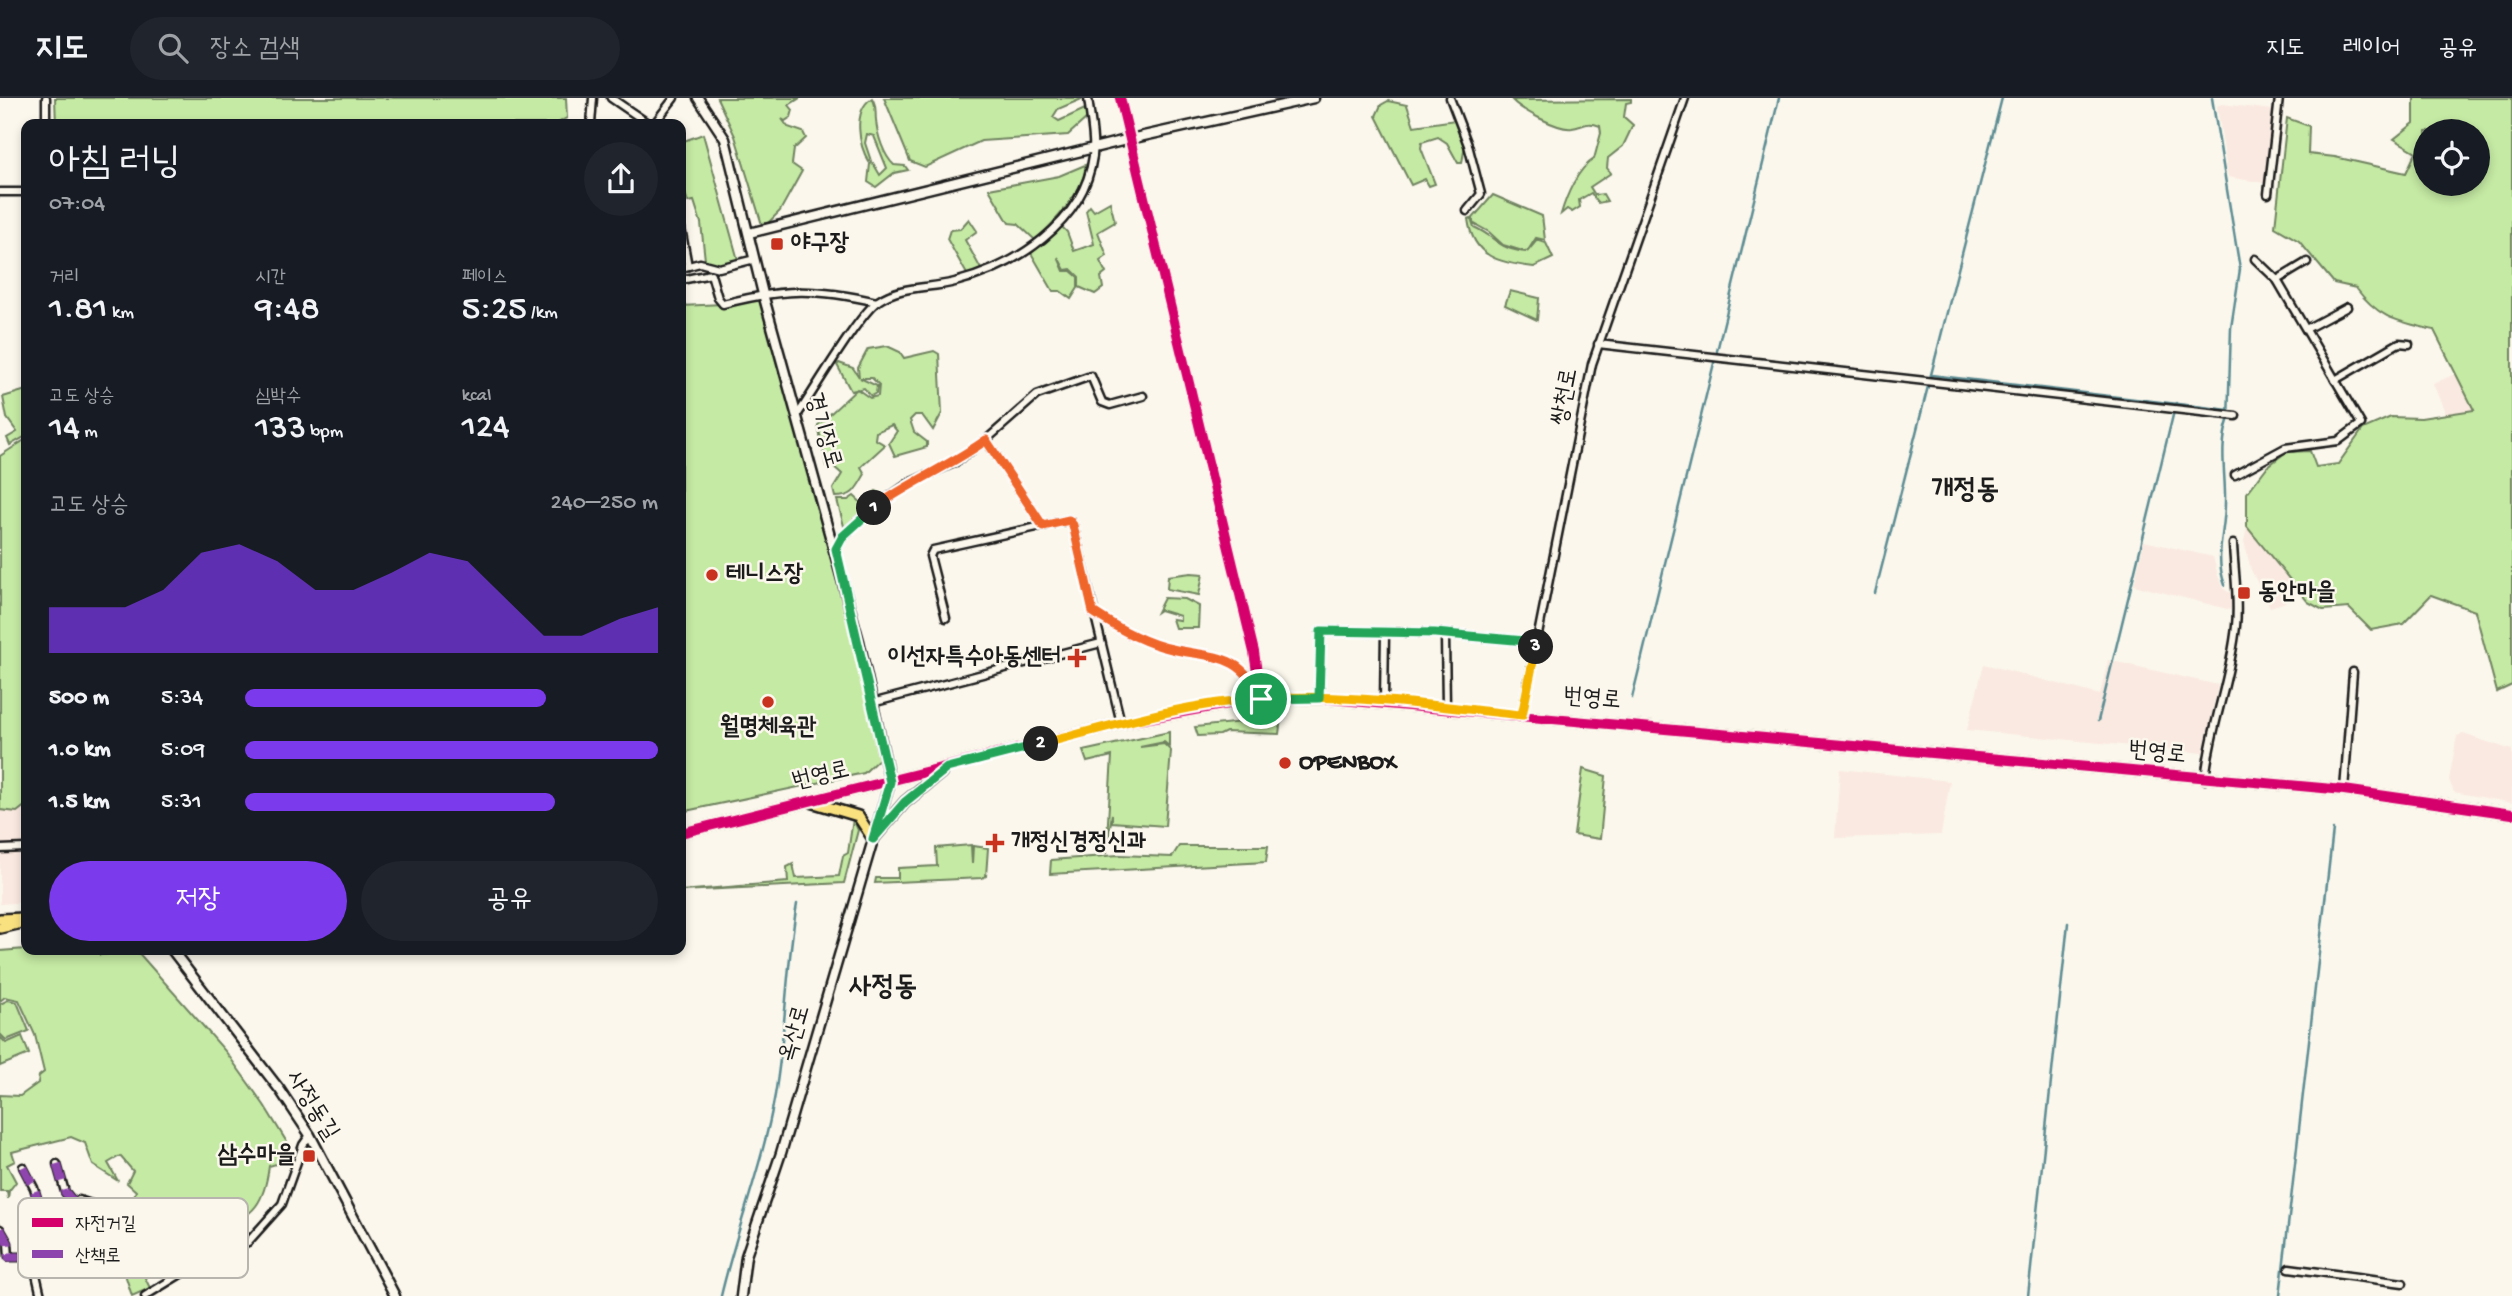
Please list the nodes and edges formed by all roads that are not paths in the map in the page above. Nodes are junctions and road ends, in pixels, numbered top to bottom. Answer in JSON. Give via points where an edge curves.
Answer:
{"nodes":[{"id":1,"x":46,"y":98,"type":"edge"},
{"id":2,"x":593,"y":98,"type":"edge"},
{"id":3,"x":611,"y":98,"type":"edge"},
{"id":4,"x":674,"y":98,"type":"edge"},
{"id":5,"x":698,"y":98,"type":"edge"},
{"id":6,"x":1088,"y":98,"type":"edge"},
{"id":7,"x":1120,"y":98,"type":"edge"},
{"id":8,"x":1314,"y":98,"type":"edge"},
{"id":9,"x":1450,"y":98,"type":"edge"},
{"id":10,"x":1685,"y":98,"type":"edge"},
{"id":11,"x":2278,"y":98,"type":"edge"},
{"id":12,"x":46,"y":119,"type":"edge"},
{"id":13,"x":591,"y":119,"type":"edge"},
{"id":14,"x":643,"y":119,"type":"edge"},
{"id":15,"x":655,"y":119,"type":"edge"},
{"id":16,"x":1130,"y":139,"type":"junction"},
{"id":17,"x":1093,"y":148,"type":"junction"},
{"id":18,"x":21,"y":191,"type":"edge"},
{"id":19,"x":0,"y":192,"type":"edge"},
{"id":20,"x":2268,"y":194,"type":"dead end"},
{"id":21,"x":1467,"y":211,"type":"dead end"},
{"id":22,"x":749,"y":233,"type":"junction"},
{"id":23,"x":755,"y":259,"type":"junction"},
{"id":24,"x":2255,"y":259,"type":"dead end"},
{"id":25,"x":2307,"y":262,"type":"dead end"},
{"id":26,"x":686,"y":266,"type":"edge"},
{"id":27,"x":686,"y":279,"type":"edge"},
{"id":28,"x":2277,"y":280,"type":"junction"},
{"id":29,"x":763,"y":294,"type":"junction"},
{"id":30,"x":877,"y":302,"type":"junction"},
{"id":31,"x":2347,"y":307,"type":"dead end"},
{"id":32,"x":2306,"y":329,"type":"junction"},
{"id":33,"x":1598,"y":344,"type":"junction"},
{"id":34,"x":2409,"y":344,"type":"dead end"},
{"id":35,"x":2335,"y":380,"type":"junction"},
{"id":36,"x":1143,"y":396,"type":"dead end"},
{"id":37,"x":798,"y":414,"type":"junction"},
{"id":38,"x":2231,"y":415,"type":"dead end"},
{"id":39,"x":986,"y":440,"type":"junction"},
{"id":40,"x":2235,"y":475,"type":"dead end"},
{"id":41,"x":1043,"y":526,"type":"junction"},
{"id":42,"x":2233,"y":544,"type":"dead end"},
{"id":43,"x":836,"y":549,"type":"junction"},
{"id":44,"x":1093,"y":612,"type":"junction"},
{"id":45,"x":946,"y":618,"type":"dead end"},
{"id":46,"x":1385,"y":632,"type":"junction"},
{"id":47,"x":1445,"y":635,"type":"junction"},
{"id":48,"x":1537,"y":642,"type":"junction"},
{"id":49,"x":1101,"y":643,"type":"junction"},
{"id":50,"x":2353,"y":672,"type":"dead end"},
{"id":51,"x":1319,"y":698,"type":"junction"},
{"id":52,"x":1261,"y":699,"type":"junction"},
{"id":53,"x":1384,"y":701,"type":"junction"},
{"id":54,"x":872,"y":703,"type":"junction"},
{"id":55,"x":1446,"y":707,"type":"junction"},
{"id":56,"x":1522,"y":715,"type":"junction"},
{"id":57,"x":1121,"y":723,"type":"junction"},
{"id":58,"x":947,"y":768,"type":"junction"},
{"id":59,"x":2205,"y":780,"type":"junction"},
{"id":60,"x":890,"y":782,"type":"junction"},
{"id":61,"x":2344,"y":790,"type":"junction"},
{"id":62,"x":808,"y":802,"type":"junction"},
{"id":63,"x":2512,"y":814,"type":"edge"},
{"id":64,"x":686,"y":832,"type":"edge"},
{"id":65,"x":873,"y":839,"type":"junction"},
{"id":66,"x":21,"y":848,"type":"edge"},
{"id":67,"x":0,"y":849,"type":"edge"},
{"id":68,"x":21,"y":920,"type":"edge"},
{"id":69,"x":1,"y":921,"type":"edge"},
{"id":70,"x":176,"y":955,"type":"edge"},
{"id":71,"x":310,"y":1135,"type":"junction"},
{"id":72,"x":57,"y":1164,"type":"dead end"},
{"id":73,"x":23,"y":1167,"type":"dead end"},
{"id":74,"x":37,"y":1198,"type":"edge"},
{"id":75,"x":70,"y":1198,"type":"edge"},
{"id":76,"x":0,"y":1229,"type":"edge"},
{"id":77,"x":248,"y":1242,"type":"edge"},
{"id":78,"x":18,"y":1257,"type":"edge"},
{"id":79,"x":2289,"y":1268,"type":"dead end"},
{"id":80,"x":37,"y":1278,"type":"edge"},
{"id":81,"x":174,"y":1278,"type":"edge"},
{"id":82,"x":2403,"y":1283,"type":"dead end"},
{"id":83,"x":41,"y":1296,"type":"edge"},
{"id":84,"x":145,"y":1296,"type":"edge"},
{"id":85,"x":395,"y":1296,"type":"edge"},
{"id":86,"x":741,"y":1296,"type":"edge"}],
"edges":[{"from":1,"to":12,"type":"street"},
{"from":2,"to":13,"type":"street"},
{"from":3,"to":14,"type":"street"},
{"from":4,"to":15,"type":"street"},
{"from":5,"to":22,"type":"street","name":"경기장로","via":[[725,139]]},
{"from":6,"to":17,"type":"street"},
{"from":7,"to":16,"type":"street"},
{"from":8,"to":16,"type":"street"},
{"from":9,"to":21,"type":"street","via":[[1481,194]]},
{"from":10,"to":33,"type":"street","name":"쌍천로"},
{"from":11,"to":20,"type":"street"},
{"from":16,"to":17,"type":"street"},
{"from":16,"to":52,"type":"street","via":[[1254,652]]},
{"from":17,"to":22,"type":"street"},
{"from":17,"to":30,"type":"street","via":[[1088,174],[1066,214],[1048,236],[1020,257],[971,278],[914,287]]},
{"from":18,"to":19,"type":"street"},
{"from":22,"to":23,"type":"street","name":"경기장로"},
{"from":23,"to":26,"type":"street","via":[[719,268],[700,263]]},
{"from":23,"to":29,"type":"street","name":"경기장로"},
{"from":24,"to":28,"type":"street"},
{"from":25,"to":28,"type":"street"},
{"from":27,"to":29,"type":"street","via":[[711,274],[723,304]]},
{"from":28,"to":32,"type":"street"},
{"from":29,"to":30,"type":"street","via":[[816,290]]},
{"from":29,"to":37,"type":"street","name":"경기장로"},
{"from":30,"to":37,"type":"street"},
{"from":31,"to":32,"type":"street"},
{"from":32,"to":35,"type":"street"},
{"from":33,"to":38,"type":"street"},
{"from":33,"to":48,"type":"street","name":"쌍천로"},
{"from":34,"to":35,"type":"street","via":[[2399,343]]},
{"from":35,"to":40,"type":"street","via":[[2361,424],[2354,431],[2337,441],[2285,447]]},
{"from":36,"to":39,"type":"street","via":[[1110,405],[1102,402],[1091,376],[1037,395]]},
{"from":37,"to":43,"type":"street","name":"경기장로"},
{"from":39,"to":41,"type":"street"},
{"from":39,"to":43,"type":"street","via":[[869,511]]},
{"from":41,"to":44,"type":"street","via":[[1069,520],[1073,525]]},
{"from":41,"to":45,"type":"street","via":[[933,550],[930,556]]},
{"from":42,"to":59,"type":"street","via":[[2237,623]]},
{"from":43,"to":54,"type":"street","name":"경기장로"},
{"from":44,"to":49,"type":"street"},
{"from":44,"to":52,"type":"street","via":[[1140,639],[1220,656],[1255,684]]},
{"from":46,"to":47,"type":"street"},
{"from":46,"to":51,"type":"street","via":[[1321,631]]},
{"from":46,"to":53,"type":"street"},
{"from":47,"to":48,"type":"street"},
{"from":47,"to":55,"type":"street"},
{"from":48,"to":56,"type":"street","name":"쌍천로"},
{"from":49,"to":54,"type":"street"},
{"from":49,"to":57,"type":"street"},
{"from":50,"to":61,"type":"street"},
{"from":51,"to":52,"type":"main road","name":"번영로"},
{"from":51,"to":53,"type":"main road","name":"번영로"},
{"from":52,"to":57,"type":"main road","name":"번영로"},
{"from":53,"to":55,"type":"main road","name":"번영로"},
{"from":54,"to":60,"type":"street","name":"경기장로"},
{"from":55,"to":56,"type":"main road","name":"번영로"},
{"from":56,"to":59,"type":"main road","name":"번영로"},
{"from":57,"to":58,"type":"main road","name":"번영로"},
{"from":58,"to":60,"type":"main road","name":"번영로"},
{"from":58,"to":65,"type":"main road","via":[[905,802]]},
{"from":59,"to":61,"type":"main road","name":"번영로"},
{"from":60,"to":62,"type":"main road","name":"번영로"},
{"from":60,"to":65,"type":"street","name":"옥산로"},
{"from":61,"to":63,"type":"main road","name":"번영로"},
{"from":62,"to":64,"type":"main road","name":"번영로"},
{"from":62,"to":65,"type":"main road","via":[[858,816]]},
{"from":65,"to":86,"type":"street","name":"옥산로","via":[[746,1256]]},
{"from":66,"to":67,"type":"street"},
{"from":68,"to":69,"type":"main road"},
{"from":70,"to":71,"type":"street","name":"사정동길"},
{"from":71,"to":77,"type":"street","via":[[282,1204]]},
{"from":71,"to":85,"type":"street","name":"사정동길"},
{"from":72,"to":75,"type":"street"},
{"from":73,"to":74,"type":"street"},
{"from":76,"to":78,"type":"street","via":[[9,1257]]},
{"from":79,"to":82,"type":"street"},
{"from":80,"to":83,"type":"street"},
{"from":81,"to":84,"type":"street"}]}
